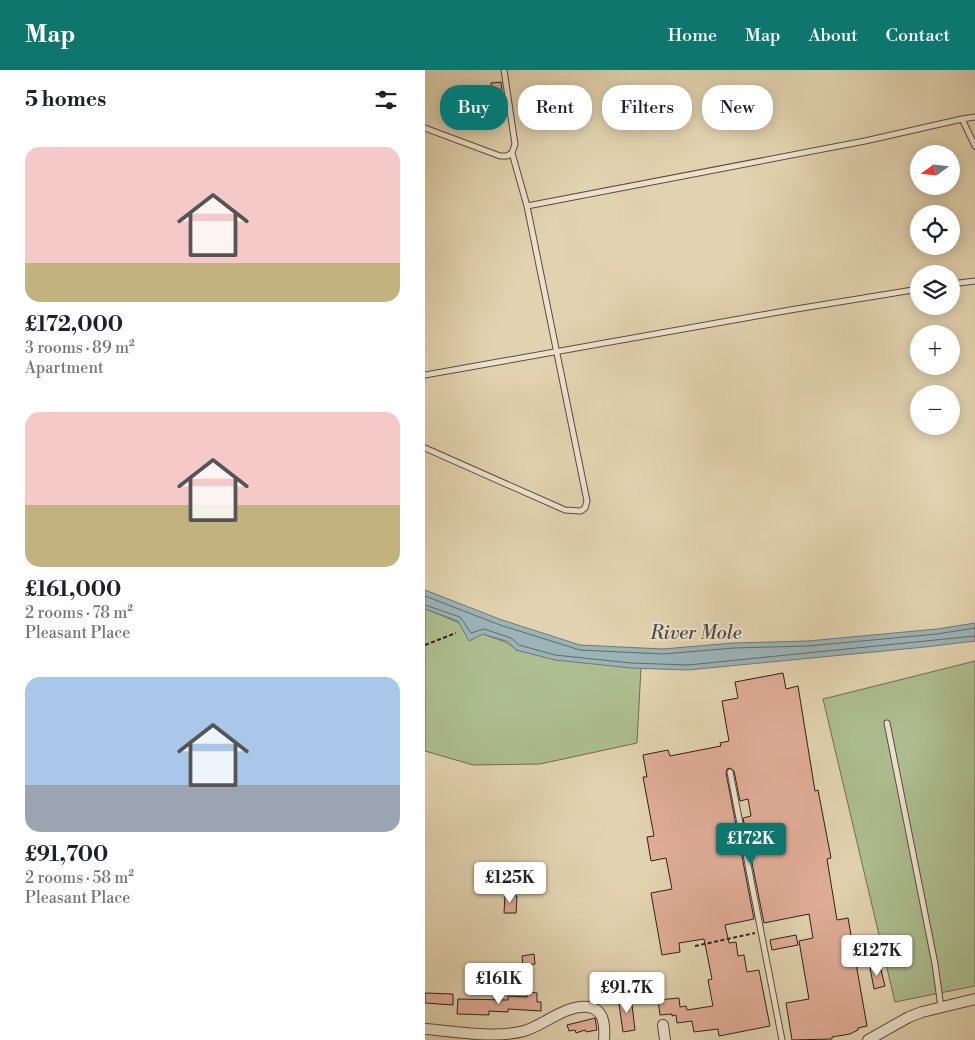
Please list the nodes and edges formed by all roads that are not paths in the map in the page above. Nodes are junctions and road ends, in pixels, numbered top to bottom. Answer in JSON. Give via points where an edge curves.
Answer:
{"nodes":[{"id":1,"x":504,"y":70,"type":"edge"},
{"id":2,"x":975,"y":116,"type":"edge"},
{"id":3,"x":962,"y":119,"type":"junction"},
{"id":4,"x":425,"y":128,"type":"edge"},
{"id":5,"x":975,"y":146,"type":"edge"},
{"id":6,"x":512,"y":153,"type":"junction"},
{"id":7,"x":527,"y":206,"type":"junction"},
{"id":8,"x":975,"y":281,"type":"edge"},
{"id":9,"x":960,"y":283,"type":"edge"},
{"id":10,"x":910,"y":290,"type":"edge"},
{"id":11,"x":558,"y":352,"type":"junction"},
{"id":12,"x":425,"y":375,"type":"edge"},
{"id":13,"x":425,"y":448,"type":"edge"},
{"id":14,"x":887,"y":723,"type":"dead end"},
{"id":15,"x":730,"y":772,"type":"dead end"},
{"id":16,"x":975,"y":999,"type":"edge"},
{"id":17,"x":941,"y":1008,"type":"junction"},
{"id":18,"x":663,"y":1025,"type":"dead end"},
{"id":19,"x":425,"y":1029,"type":"edge"},
{"id":20,"x":604,"y":1040,"type":"edge"},
{"id":21,"x":665,"y":1040,"type":"edge"},
{"id":22,"x":782,"y":1040,"type":"edge"},
{"id":23,"x":868,"y":1040,"type":"edge"}],
"edges":[{"from":1,"to":6,"type":"lane","via":[[515,144]]},
{"from":2,"to":3,"type":"lane"},
{"from":3,"to":5,"type":"lane"},
{"from":3,"to":7,"type":"lane","via":[[865,141]]},
{"from":4,"to":6,"type":"lane","via":[[501,156]]},
{"from":6,"to":7,"type":"lane"},
{"from":7,"to":11,"type":"lane"},
{"from":8,"to":9,"type":"lane"},
{"from":10,"to":11,"type":"lane"},
{"from":11,"to":12,"type":"lane"},
{"from":11,"to":13,"type":"lane","via":[[587,501],[581,511],[565,510]]},
{"from":14,"to":17,"type":"lane"},
{"from":15,"to":22,"type":"lane"},
{"from":16,"to":17,"type":"street"},
{"from":17,"to":23,"type":"street","via":[[909,1017]]},
{"from":18,"to":21,"type":"street"},
{"from":19,"to":20,"type":"street","via":[[505,1034],[533,1028],[565,1011],[588,1007],[599,1011],[603,1018]]}]}
